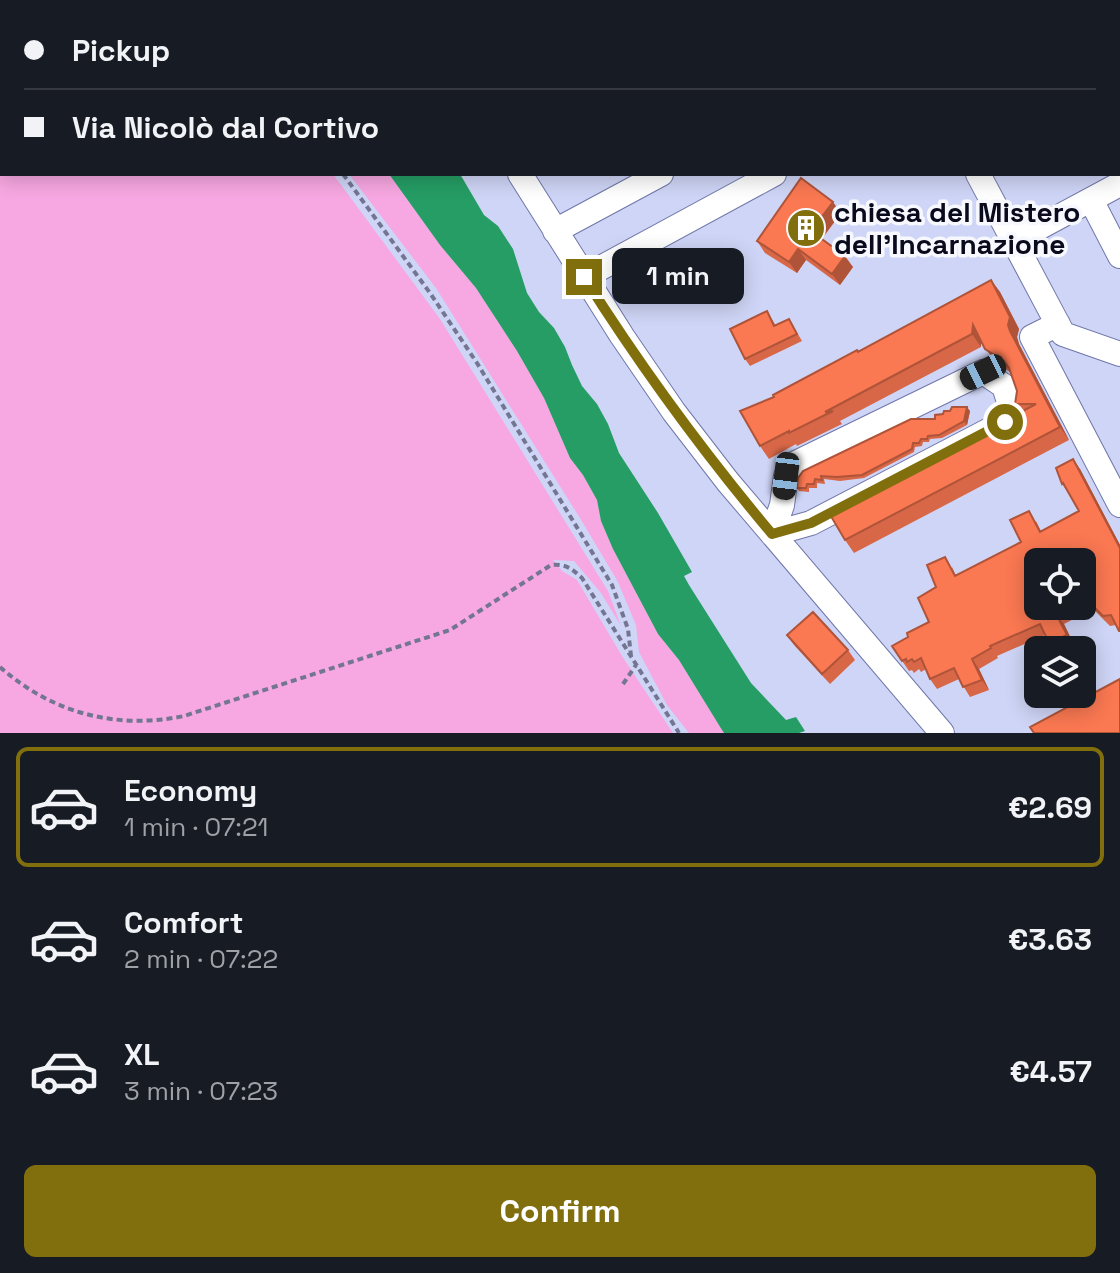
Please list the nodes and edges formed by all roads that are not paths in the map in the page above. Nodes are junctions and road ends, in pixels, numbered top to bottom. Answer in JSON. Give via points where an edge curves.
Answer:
{"nodes":[{"id":1,"x":521,"y":176,"type":"edge"},
{"id":2,"x":657,"y":176,"type":"edge"},
{"id":3,"x":770,"y":176,"type":"edge"},
{"id":4,"x":979,"y":176,"type":"edge"},
{"id":5,"x":1120,"y":184,"type":"edge"},
{"id":6,"x":1091,"y":200,"type":"junction"},
{"id":7,"x":555,"y":231,"type":"junction"},
{"id":8,"x":1014,"y":241,"type":"junction"},
{"id":9,"x":1120,"y":256,"type":"edge"},
{"id":10,"x":584,"y":277,"type":"junction"},
{"id":11,"x":1058,"y":324,"type":"junction"},
{"id":12,"x":1120,"y":354,"type":"edge"},
{"id":13,"x":1120,"y":505,"type":"edge"},
{"id":14,"x":772,"y":534,"type":"junction"},
{"id":15,"x":930,"y":729,"type":"edge"}],
"edges":[{"from":1,"to":7,"type":"street"},
{"from":2,"to":7,"type":"street"},
{"from":3,"to":10,"type":"street"},
{"from":4,"to":8,"type":"street"},
{"from":5,"to":6,"type":"street"},
{"from":6,"to":8,"type":"street"},
{"from":6,"to":9,"type":"street"},
{"from":7,"to":10,"type":"street"},
{"from":8,"to":11,"type":"street"},
{"from":10,"to":14,"type":"street","via":[[674,412]]},
{"from":11,"to":12,"type":"street","via":[[1063,334]]},
{"from":11,"to":13,"type":"street","via":[[1032,337]]},
{"from":14,"to":14,"type":"street","via":[[811,523],[1005,422],[1011,408],[1004,386],[983,372],[796,463],[786,476]]},
{"from":14,"to":15,"type":"street"}]}
